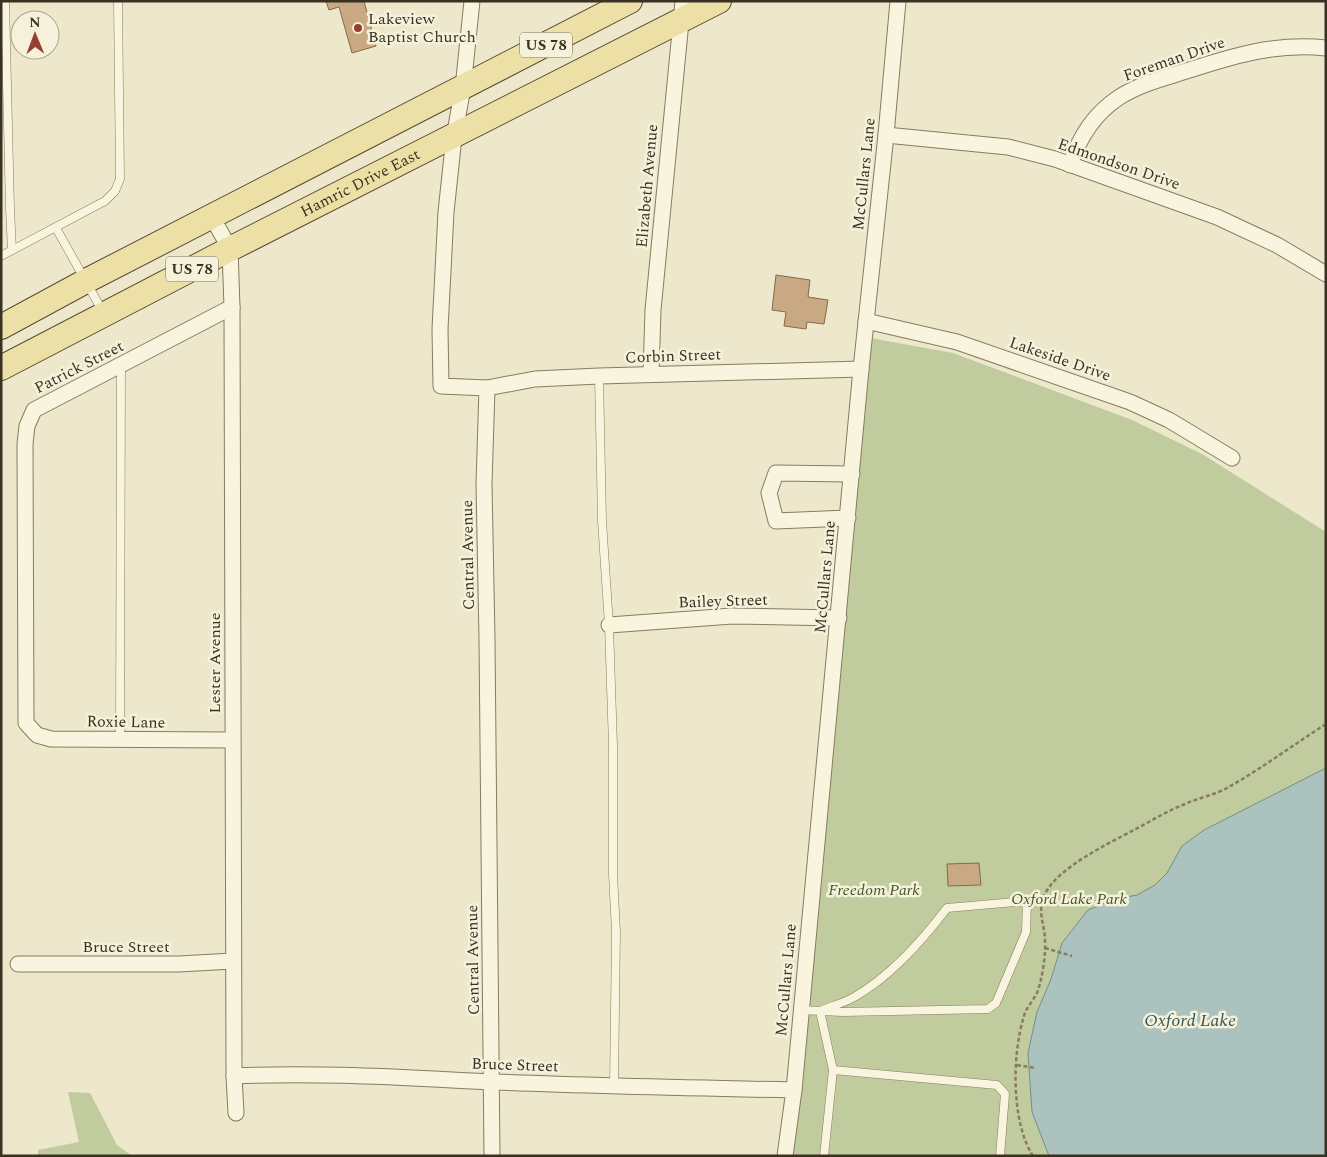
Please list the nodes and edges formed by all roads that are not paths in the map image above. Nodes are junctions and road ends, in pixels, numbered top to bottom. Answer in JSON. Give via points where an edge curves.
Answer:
{"nodes":[{"id":1,"x":4,"y":1,"type":"edge"},
{"id":2,"x":118,"y":1,"type":"edge"},
{"id":3,"x":472,"y":1,"type":"edge"},
{"id":4,"x":630,"y":1,"type":"edge"},
{"id":5,"x":719,"y":1,"type":"edge"},
{"id":6,"x":898,"y":1,"type":"edge"},
{"id":7,"x":682,"y":11,"type":"edge"},
{"id":8,"x":1326,"y":48,"type":"edge"},
{"id":9,"x":463,"y":88,"type":"junction"},
{"id":10,"x":886,"y":135,"type":"junction"},
{"id":11,"x":454,"y":137,"type":"junction"},
{"id":12,"x":5,"y":156,"type":"edge"},
{"id":13,"x":1070,"y":165,"type":"junction"},
{"id":14,"x":212,"y":217,"type":"junction"},
{"id":15,"x":56,"y":228,"type":"junction"},
{"id":16,"x":230,"y":249,"type":"junction"},
{"id":17,"x":12,"y":250,"type":"junction"},
{"id":18,"x":1,"y":256,"type":"edge"},
{"id":19,"x":1326,"y":274,"type":"edge"},
{"id":20,"x":86,"y":281,"type":"junction"},
{"id":21,"x":232,"y":307,"type":"junction"},
{"id":22,"x":104,"y":314,"type":"junction"},
{"id":23,"x":866,"y":321,"type":"junction"},
{"id":24,"x":1,"y":327,"type":"edge"},
{"id":25,"x":120,"y":366,"type":"junction"},
{"id":26,"x":1,"y":368,"type":"edge"},
{"id":27,"x":861,"y":369,"type":"junction"},
{"id":28,"x":651,"y":374,"type":"junction"},
{"id":29,"x":599,"y":376,"type":"junction"},
{"id":30,"x":487,"y":388,"type":"junction"},
{"id":31,"x":1232,"y":458,"type":"dead end"},
{"id":32,"x":852,"y":474,"type":"junction"},
{"id":33,"x":848,"y":518,"type":"junction"},
{"id":34,"x":839,"y":618,"type":"junction"},
{"id":35,"x":609,"y":625,"type":"junction"},
{"id":36,"x":26,"y":723,"type":"joint"},
{"id":37,"x":120,"y":740,"type":"junction"},
{"id":38,"x":232,"y":740,"type":"junction"},
{"id":39,"x":233,"y":961,"type":"junction"},
{"id":40,"x":18,"y":964,"type":"dead end"},
{"id":41,"x":801,"y":1010,"type":"junction"},
{"id":42,"x":820,"y":1011,"type":"junction"},
{"id":43,"x":833,"y":1070,"type":"junction"},
{"id":44,"x":234,"y":1076,"type":"junction"},
{"id":45,"x":492,"y":1082,"type":"junction"},
{"id":46,"x":614,"y":1086,"type":"junction"},
{"id":47,"x":794,"y":1090,"type":"junction"},
{"id":48,"x":236,"y":1113,"type":"dead end"},
{"id":49,"x":492,"y":1156,"type":"edge"},
{"id":50,"x":785,"y":1156,"type":"edge"},
{"id":51,"x":824,"y":1156,"type":"edge"},
{"id":52,"x":1000,"y":1156,"type":"edge"}],
"edges":[{"from":1,"to":12,"type":"lane"},
{"from":2,"to":15,"type":"lane","via":[[120,179],[105,201]]},
{"from":3,"to":9,"type":"street"},
{"from":4,"to":9,"type":"main road","number":"US 78"},
{"from":5,"to":7,"type":"main road","name":"Hamric Drive East","number":"US 78"},
{"from":6,"to":10,"type":"street","name":"McCullars Lane"},
{"from":7,"to":11,"type":"main road","name":"Hamric Drive East","number":"US 78"},
{"from":7,"to":28,"type":"street","name":"Elizabeth Avenue","via":[[653,310]]},
{"from":8,"to":13,"type":"street","name":"Foreman Drive","via":[[1292,46],[1249,52],[1140,86],[1118,98],[1098,115],[1081,137]]},
{"from":9,"to":11,"type":"street"},
{"from":9,"to":14,"type":"main road","number":"US 78"},
{"from":10,"to":13,"type":"street","name":"Edmondson Drive","via":[[1008,147]]},
{"from":10,"to":23,"type":"street","name":"McCullars Lane"},
{"from":11,"to":16,"type":"main road","name":"Hamric Drive East","number":"US 78"},
{"from":11,"to":30,"type":"street","via":[[446,212],[440,329],[441,386]]},
{"from":12,"to":17,"type":"lane"},
{"from":13,"to":19,"type":"street","name":"Edmondson Drive","via":[[1217,217],[1277,245]]},
{"from":14,"to":16,"type":"street","name":"Lester Avenue"},
{"from":14,"to":20,"type":"main road","number":"US 78"},
{"from":15,"to":17,"type":"lane"},
{"from":15,"to":20,"type":"lane"},
{"from":16,"to":21,"type":"street","name":"Lester Avenue"},
{"from":16,"to":22,"type":"main road","name":"Hamric Drive East","number":"US 78"},
{"from":17,"to":18,"type":"lane"},
{"from":20,"to":22,"type":"lane"},
{"from":20,"to":24,"type":"main road","number":"US 78"},
{"from":21,"to":25,"type":"street","name":"Patrick Street"},
{"from":21,"to":38,"type":"street","name":"Lester Avenue"},
{"from":22,"to":26,"type":"main road","name":"Hamric Drive East","number":"US 78"},
{"from":23,"to":27,"type":"street","name":"McCullars Lane"},
{"from":23,"to":31,"type":"street","name":"Lakeside Drive","via":[[957,342],[1130,402],[1169,420]]},
{"from":25,"to":36,"type":"street","name":"Patrick Street","via":[[34,410],[27,426]]},
{"from":25,"to":37,"type":"lane"},
{"from":27,"to":28,"type":"street","name":"Corbin Street"},
{"from":27,"to":32,"type":"street","name":"McCullars Lane"},
{"from":28,"to":29,"type":"street","name":"Corbin Street"},
{"from":29,"to":30,"type":"street","name":"Corbin Street","via":[[535,380]]},
{"from":29,"to":35,"type":"lane","via":[[602,521]]},
{"from":30,"to":45,"type":"street","name":"Central Avenue","via":[[484,484]]},
{"from":32,"to":33,"type":"street","name":"McCullars Lane"},
{"from":32,"to":33,"type":"street","via":[[776,473],[769,493],[776,521]]},
{"from":33,"to":34,"type":"street","name":"McCullars Lane"},
{"from":34,"to":35,"type":"street","name":"Bailey Street","via":[[732,616]]},
{"from":34,"to":41,"type":"street","name":"McCullars Lane"},
{"from":35,"to":46,"type":"lane","via":[[616,932]]},
{"from":36,"to":37,"type":"street","name":"Roxie Lane","via":[[37,735],[51,739]]},
{"from":37,"to":38,"type":"street","name":"Roxie Lane"},
{"from":38,"to":39,"type":"street","name":"Lester Avenue"},
{"from":39,"to":40,"type":"street","name":"Bruce Street"},
{"from":39,"to":44,"type":"street","name":"Lester Avenue"},
{"from":41,"to":42,"type":"lane"},
{"from":41,"to":47,"type":"street","name":"McCullars Lane"},
{"from":42,"to":42,"type":"lane","via":[[988,1009],[996,1003],[1026,932],[1028,901],[947,908],[923,939],[884,975],[855,997]]},
{"from":42,"to":43,"type":"lane"},
{"from":43,"to":51,"type":"lane"},
{"from":43,"to":52,"type":"lane","via":[[997,1085],[1005,1094]]},
{"from":44,"to":45,"type":"street","name":"Bruce Street","via":[[413,1077]]},
{"from":44,"to":48,"type":"street","name":"Lester Avenue"},
{"from":45,"to":46,"type":"street","name":"Bruce Street"},
{"from":45,"to":49,"type":"street","name":"Central Avenue"},
{"from":46,"to":47,"type":"street","name":"Bruce Street"},
{"from":47,"to":50,"type":"street","name":"McCullars Lane"}]}
